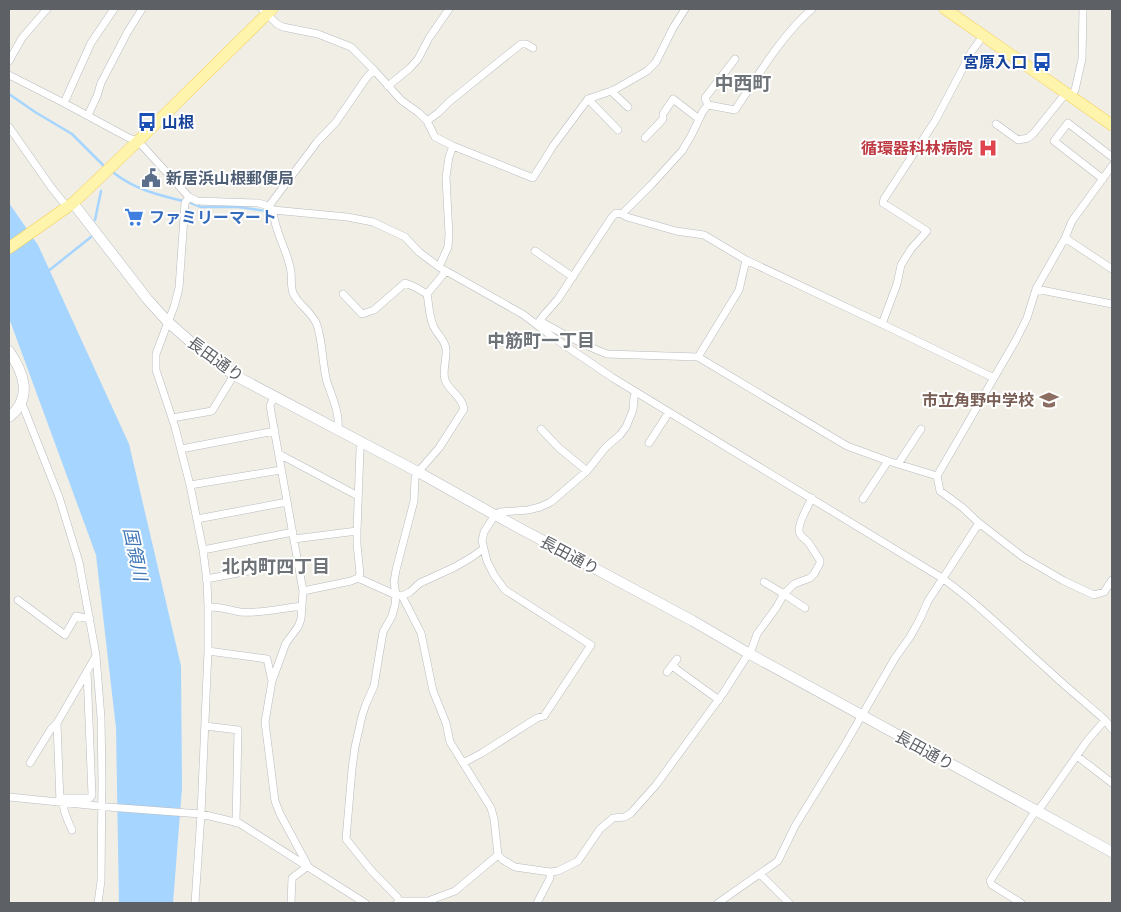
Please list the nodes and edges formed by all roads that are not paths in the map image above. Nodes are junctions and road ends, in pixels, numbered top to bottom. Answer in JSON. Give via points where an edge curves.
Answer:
{"nodes":[{"id":1,"x":47,"y":9,"type":"edge"},
{"id":2,"x":114,"y":9,"type":"edge"},
{"id":3,"x":142,"y":9,"type":"edge"},
{"id":4,"x":449,"y":9,"type":"edge"},
{"id":5,"x":685,"y":9,"type":"edge"},
{"id":6,"x":812,"y":9,"type":"edge"},
{"id":7,"x":945,"y":9,"type":"edge"},
{"id":8,"x":1080,"y":10,"type":"edge"},
{"id":9,"x":267,"y":11,"type":"edge"},
{"id":10,"x":983,"y":36,"type":"junction"},
{"id":11,"x":533,"y":48,"type":"dead end"},
{"id":12,"x":734,"y":59,"type":"dead end"},
{"id":13,"x":9,"y":61,"type":"edge"},
{"id":14,"x":374,"y":70,"type":"junction"},
{"id":15,"x":9,"y":75,"type":"edge"},
{"id":16,"x":388,"y":86,"type":"junction"},
{"id":17,"x":611,"y":91,"type":"junction"},
{"id":18,"x":1069,"y":95,"type":"junction"},
{"id":19,"x":588,"y":99,"type":"junction"},
{"id":20,"x":64,"y":102,"type":"junction"},
{"id":21,"x":708,"y":105,"type":"junction"},
{"id":22,"x":628,"y":107,"type":"dead end"},
{"id":23,"x":88,"y":115,"type":"junction"},
{"id":24,"x":699,"y":119,"type":"junction"},
{"id":25,"x":427,"y":121,"type":"junction"},
{"id":26,"x":996,"y":124,"type":"dead end"},
{"id":27,"x":1112,"y":125,"type":"edge"},
{"id":28,"x":9,"y":128,"type":"edge"},
{"id":29,"x":618,"y":130,"type":"dead end"},
{"id":30,"x":645,"y":138,"type":"dead end"},
{"id":31,"x":138,"y":141,"type":"junction"},
{"id":32,"x":453,"y":146,"type":"junction"},
{"id":33,"x":1112,"y":157,"type":"edge"},
{"id":34,"x":1112,"y":166,"type":"edge"},
{"id":35,"x":1104,"y":177,"type":"junction"},
{"id":36,"x":1112,"y":181,"type":"edge"},
{"id":37,"x":189,"y":197,"type":"junction"},
{"id":38,"x":68,"y":207,"type":"junction"},
{"id":39,"x":271,"y":208,"type":"junction"},
{"id":40,"x":622,"y":214,"type":"junction"},
{"id":41,"x":1065,"y":238,"type":"junction"},
{"id":42,"x":9,"y":248,"type":"edge"},
{"id":43,"x":534,"y":251,"type":"dead end"},
{"id":44,"x":746,"y":260,"type":"junction"},
{"id":45,"x":443,"y":269,"type":"junction"},
{"id":46,"x":1112,"y":269,"type":"edge"},
{"id":47,"x":573,"y":277,"type":"junction"},
{"id":48,"x":1036,"y":289,"type":"junction"},
{"id":49,"x":343,"y":294,"type":"dead end"},
{"id":50,"x":427,"y":294,"type":"junction"},
{"id":51,"x":1112,"y":304,"type":"edge"},
{"id":52,"x":168,"y":322,"type":"junction"},
{"id":53,"x":539,"y":322,"type":"junction"},
{"id":54,"x":882,"y":324,"type":"junction"},
{"id":55,"x":9,"y":350,"type":"edge"},
{"id":56,"x":698,"y":356,"type":"junction"},
{"id":57,"x":234,"y":375,"type":"junction"},
{"id":58,"x":994,"y":378,"type":"junction"},
{"id":59,"x":636,"y":392,"type":"junction"},
{"id":60,"x":274,"y":396,"type":"junction"},
{"id":61,"x":21,"y":401,"type":"junction"},
{"id":62,"x":668,"y":412,"type":"junction"},
{"id":63,"x":9,"y":416,"type":"edge"},
{"id":64,"x":172,"y":418,"type":"junction"},
{"id":65,"x":542,"y":429,"type":"dead end"},
{"id":66,"x":921,"y":429,"type":"dead end"},
{"id":67,"x":338,"y":430,"type":"junction"},
{"id":68,"x":274,"y":432,"type":"junction"},
{"id":69,"x":363,"y":442,"type":"junction"},
{"id":70,"x":649,"y":443,"type":"dead end"},
{"id":71,"x":180,"y":449,"type":"junction"},
{"id":72,"x":278,"y":454,"type":"junction"},
{"id":73,"x":888,"y":461,"type":"junction"},
{"id":74,"x":898,"y":464,"type":"junction"},
{"id":75,"x":281,"y":470,"type":"junction"},
{"id":76,"x":587,"y":471,"type":"junction"},
{"id":77,"x":418,"y":472,"type":"junction"},
{"id":78,"x":937,"y":476,"type":"junction"},
{"id":79,"x":190,"y":485,"type":"junction"},
{"id":80,"x":358,"y":496,"type":"junction"},
{"id":81,"x":812,"y":498,"type":"junction"},
{"id":82,"x":863,"y":498,"type":"dead end"},
{"id":83,"x":287,"y":502,"type":"junction"},
{"id":84,"x":495,"y":515,"type":"junction"},
{"id":85,"x":197,"y":519,"type":"junction"},
{"id":86,"x":979,"y":523,"type":"junction"},
{"id":87,"x":357,"y":531,"type":"junction"},
{"id":88,"x":293,"y":536,"type":"junction"},
{"id":89,"x":483,"y":549,"type":"junction"},
{"id":90,"x":203,"y":550,"type":"junction"},
{"id":91,"x":298,"y":562,"type":"junction"},
{"id":92,"x":206,"y":578,"type":"junction"},
{"id":93,"x":358,"y":578,"type":"junction"},
{"id":94,"x":942,"y":578,"type":"junction"},
{"id":95,"x":1112,"y":580,"type":"edge"},
{"id":96,"x":764,"y":582,"type":"dead end"},
{"id":97,"x":303,"y":591,"type":"junction"},
{"id":98,"x":784,"y":594,"type":"junction"},
{"id":99,"x":399,"y":596,"type":"junction"},
{"id":100,"x":18,"y":600,"type":"dead end"},
{"id":101,"x":302,"y":606,"type":"junction"},
{"id":102,"x":208,"y":607,"type":"junction"},
{"id":103,"x":804,"y":608,"type":"dead end"},
{"id":104,"x":90,"y":619,"type":"junction"},
{"id":105,"x":208,"y":651,"type":"junction"},
{"id":106,"x":748,"y":653,"type":"junction"},
{"id":107,"x":96,"y":655,"type":"junction"},
{"id":108,"x":677,"y":659,"type":"dead end"},
{"id":109,"x":87,"y":671,"type":"junction"},
{"id":110,"x":272,"y":681,"type":"junction"},
{"id":111,"x":719,"y":700,"type":"junction"},
{"id":112,"x":861,"y":715,"type":"junction"},
{"id":113,"x":1105,"y":720,"type":"junction"},
{"id":114,"x":56,"y":722,"type":"junction"},
{"id":115,"x":205,"y":726,"type":"junction"},
{"id":116,"x":1112,"y":729,"type":"edge"},
{"id":117,"x":1078,"y":756,"type":"junction"},
{"id":118,"x":30,"y":763,"type":"dead end"},
{"id":119,"x":462,"y":763,"type":"junction"},
{"id":120,"x":1112,"y":783,"type":"edge"},
{"id":121,"x":9,"y":797,"type":"edge"},
{"id":122,"x":61,"y":800,"type":"junction"},
{"id":123,"x":105,"y":806,"type":"junction"},
{"id":124,"x":1037,"y":811,"type":"junction"},
{"id":125,"x":198,"y":814,"type":"junction"},
{"id":126,"x":236,"y":823,"type":"junction"},
{"id":127,"x":72,"y":830,"type":"dead end"},
{"id":128,"x":1112,"y":852,"type":"edge"},
{"id":129,"x":498,"y":855,"type":"junction"},
{"id":130,"x":308,"y":866,"type":"junction"},
{"id":131,"x":550,"y":872,"type":"junction"},
{"id":132,"x":760,"y":874,"type":"junction"},
{"id":133,"x":397,"y":902,"type":"edge"},
{"id":134,"x":98,"y":903,"type":"edge"},
{"id":135,"x":195,"y":903,"type":"edge"},
{"id":136,"x":291,"y":903,"type":"edge"},
{"id":137,"x":365,"y":903,"type":"edge"},
{"id":138,"x":537,"y":903,"type":"edge"},
{"id":139,"x":718,"y":903,"type":"edge"},
{"id":140,"x":788,"y":903,"type":"edge"},
{"id":141,"x":1021,"y":903,"type":"edge"}],
"edges":[{"from":1,"to":13,"type":"street","via":[[22,38]]},
{"from":2,"to":20,"type":"street","via":[[91,43]]},
{"from":3,"to":23,"type":"street","via":[[101,83]]},
{"from":4,"to":16,"type":"street","via":[[418,60]]},
{"from":5,"to":17,"type":"street","via":[[656,62],[647,71]]},
{"from":6,"to":21,"type":"street","via":[[778,47],[734,110]]},
{"from":7,"to":10,"type":"main road"},
{"from":8,"to":18,"type":"street","via":[[1082,59],[1075,90]]},
{"from":9,"to":14,"type":"street","via":[[283,27],[318,34],[351,47]]},
{"from":9,"to":31,"type":"main road"},
{"from":10,"to":18,"type":"main road"},
{"from":10,"to":54,"type":"street","via":[[935,121],[884,199],[883,203],[927,231],[911,248],[901,266]]},
{"from":11,"to":25,"type":"street","via":[[521,44]]},
{"from":12,"to":21,"type":"street","via":[[705,98]]},
{"from":14,"to":16,"type":"street"},
{"from":14,"to":39,"type":"street","via":[[317,142]]},
{"from":15,"to":20,"type":"street"},
{"from":16,"to":25,"type":"street"},
{"from":17,"to":19,"type":"street"},
{"from":17,"to":22,"type":"street"},
{"from":18,"to":26,"type":"street","via":[[1028,138],[1018,140]]},
{"from":18,"to":27,"type":"main road"},
{"from":19,"to":29,"type":"street"},
{"from":19,"to":32,"type":"street","via":[[533,178]]},
{"from":20,"to":23,"type":"street"},
{"from":21,"to":24,"type":"street"},
{"from":23,"to":31,"type":"street"},
{"from":24,"to":30,"type":"street","via":[[674,99],[663,119]]},
{"from":24,"to":40,"type":"street","via":[[682,150]]},
{"from":25,"to":32,"type":"street","via":[[435,137]]},
{"from":28,"to":38,"type":"street"},
{"from":31,"to":37,"type":"street"},
{"from":31,"to":38,"type":"main road"},
{"from":32,"to":45,"type":"street","via":[[446,177],[448,247]]},
{"from":33,"to":35,"type":"street","via":[[1068,124],[1054,141]]},
{"from":34,"to":35,"type":"street"},
{"from":35,"to":36,"type":"street"},
{"from":35,"to":41,"type":"street","via":[[1072,221]]},
{"from":37,"to":39,"type":"street","via":[[197,201],[258,203]]},
{"from":37,"to":52,"type":"street","via":[[185,203],[179,288]]},
{"from":38,"to":42,"type":"main road"},
{"from":38,"to":52,"type":"street","name":"長田通り"},
{"from":39,"to":45,"type":"street","via":[[373,222],[405,237]]},
{"from":39,"to":67,"type":"street","via":[[291,272],[294,294],[312,315],[319,333],[327,379],[339,420]]},
{"from":40,"to":44,"type":"street","via":[[704,236]]},
{"from":40,"to":47,"type":"street","via":[[616,213],[612,218]]},
{"from":41,"to":46,"type":"street"},
{"from":41,"to":48,"type":"street"},
{"from":43,"to":47,"type":"street"},
{"from":44,"to":54,"type":"street"},
{"from":44,"to":56,"type":"street","via":[[739,290]]},
{"from":45,"to":50,"type":"street"},
{"from":45,"to":53,"type":"street"},
{"from":47,"to":53,"type":"street"},
{"from":48,"to":51,"type":"street"},
{"from":48,"to":58,"type":"street","via":[[1016,340]]},
{"from":49,"to":50,"type":"street","via":[[362,314],[374,310],[405,284]]},
{"from":50,"to":77,"type":"street","via":[[433,325],[446,348],[443,375],[464,408],[439,448]]},
{"from":52,"to":57,"type":"street","name":"長田通り","via":[[201,352]]},
{"from":52,"to":64,"type":"street","via":[[156,354],[156,370]]},
{"from":53,"to":56,"type":"street","via":[[607,354]]},
{"from":53,"to":59,"type":"street","via":[[554,338]]},
{"from":54,"to":58,"type":"street"},
{"from":55,"to":61,"type":"street","via":[[22,374]]},
{"from":56,"to":73,"type":"street","via":[[846,446]]},
{"from":57,"to":60,"type":"street","name":"長田通り"},
{"from":57,"to":64,"type":"street","via":[[212,411]]},
{"from":58,"to":78,"type":"street"},
{"from":59,"to":62,"type":"street"},
{"from":59,"to":76,"type":"street","via":[[626,427]]},
{"from":60,"to":67,"type":"street","name":"長田通り"},
{"from":60,"to":68,"type":"street","via":[[270,406]]},
{"from":61,"to":63,"type":"street"},
{"from":61,"to":104,"type":"street","via":[[59,497],[79,562]]},
{"from":62,"to":70,"type":"street"},
{"from":62,"to":81,"type":"street"},
{"from":64,"to":71,"type":"street"},
{"from":65,"to":76,"type":"street"},
{"from":66,"to":74,"type":"street"},
{"from":67,"to":69,"type":"street","name":"長田通り"},
{"from":68,"to":71,"type":"street"},
{"from":68,"to":72,"type":"street"},
{"from":69,"to":77,"type":"street","name":"長田通り"},
{"from":69,"to":80,"type":"street"},
{"from":71,"to":79,"type":"street"},
{"from":72,"to":75,"type":"street"},
{"from":72,"to":80,"type":"street"},
{"from":73,"to":74,"type":"street"},
{"from":73,"to":82,"type":"street"},
{"from":74,"to":78,"type":"street"},
{"from":75,"to":79,"type":"street"},
{"from":75,"to":83,"type":"street"},
{"from":76,"to":84,"type":"street","via":[[551,502],[528,510]]},
{"from":77,"to":84,"type":"street","name":"長田通り"},
{"from":77,"to":99,"type":"street","via":[[394,582]]},
{"from":78,"to":86,"type":"street","via":[[940,491]]},
{"from":79,"to":85,"type":"street"},
{"from":80,"to":87,"type":"street"},
{"from":81,"to":94,"type":"street"},
{"from":81,"to":98,"type":"street","via":[[799,532],[820,563],[810,578],[794,584]]},
{"from":83,"to":85,"type":"street"},
{"from":83,"to":88,"type":"street"},
{"from":84,"to":89,"type":"street","via":[[484,532]]},
{"from":84,"to":106,"type":"street","name":"長田通り"},
{"from":85,"to":90,"type":"street"},
{"from":86,"to":94,"type":"street"},
{"from":86,"to":95,"type":"street","via":[[1023,557],[1094,595],[1104,592]]},
{"from":87,"to":88,"type":"street"},
{"from":87,"to":93,"type":"street"},
{"from":88,"to":90,"type":"street"},
{"from":88,"to":91,"type":"street"},
{"from":89,"to":99,"type":"street"},
{"from":89,"to":119,"type":"street","via":[[494,575],[505,590],[591,646],[544,716]]},
{"from":90,"to":92,"type":"street"},
{"from":91,"to":92,"type":"street"},
{"from":91,"to":97,"type":"street"},
{"from":92,"to":102,"type":"street"},
{"from":93,"to":97,"type":"street"},
{"from":93,"to":99,"type":"street"},
{"from":94,"to":112,"type":"street"},
{"from":94,"to":113,"type":"street","via":[[980,607]]},
{"from":96,"to":98,"type":"street"},
{"from":97,"to":101,"type":"street"},
{"from":98,"to":103,"type":"street"},
{"from":98,"to":106,"type":"street"},
{"from":99,"to":119,"type":"street","via":[[421,633],[433,691],[450,742]]},
{"from":99,"to":133,"type":"street","via":[[383,632],[374,686],[362,716],[355,747],[346,839],[397,897]]},
{"from":100,"to":104,"type":"street","via":[[65,635],[76,616]]},
{"from":101,"to":102,"type":"street","via":[[252,612]]},
{"from":101,"to":110,"type":"street","via":[[298,627],[286,643]]},
{"from":102,"to":105,"type":"street"},
{"from":104,"to":107,"type":"street"},
{"from":105,"to":110,"type":"street","via":[[267,660]]},
{"from":105,"to":115,"type":"street"},
{"from":106,"to":111,"type":"street"},
{"from":106,"to":112,"type":"street","name":"長田通り"},
{"from":107,"to":109,"type":"street"},
{"from":107,"to":123,"type":"street"},
{"from":108,"to":111,"type":"street","via":[[669,669],[696,679]]},
{"from":109,"to":114,"type":"street"},
{"from":109,"to":122,"type":"street","via":[[92,796]]},
{"from":110,"to":130,"type":"street","via":[[265,722],[275,801]]},
{"from":111,"to":131,"type":"street","via":[[661,779],[631,813],[613,818],[600,829],[578,861]]},
{"from":112,"to":124,"type":"street","name":"長田通り"},
{"from":112,"to":132,"type":"street","via":[[778,861]]},
{"from":113,"to":116,"type":"street"},
{"from":113,"to":117,"type":"street"},
{"from":114,"to":118,"type":"street"},
{"from":114,"to":122,"type":"street"},
{"from":115,"to":125,"type":"street"},
{"from":115,"to":126,"type":"street","via":[[238,730]]},
{"from":117,"to":120,"type":"street"},
{"from":117,"to":124,"type":"street"},
{"from":119,"to":129,"type":"street","via":[[490,808]]},
{"from":121,"to":122,"type":"street"},
{"from":122,"to":123,"type":"street"},
{"from":122,"to":127,"type":"street"},
{"from":123,"to":125,"type":"street"},
{"from":123,"to":134,"type":"street"},
{"from":124,"to":128,"type":"street","name":"長田通り"},
{"from":124,"to":141,"type":"street","via":[[990,881]]},
{"from":125,"to":126,"type":"street"},
{"from":125,"to":135,"type":"street"},
{"from":126,"to":130,"type":"street"},
{"from":129,"to":131,"type":"street","via":[[515,867]]},
{"from":129,"to":133,"type":"street","via":[[455,891],[428,901]]},
{"from":130,"to":136,"type":"street","via":[[292,878]]},
{"from":130,"to":137,"type":"street"},
{"from":131,"to":138,"type":"street"},
{"from":132,"to":139,"type":"street"},
{"from":132,"to":140,"type":"street"}]}
